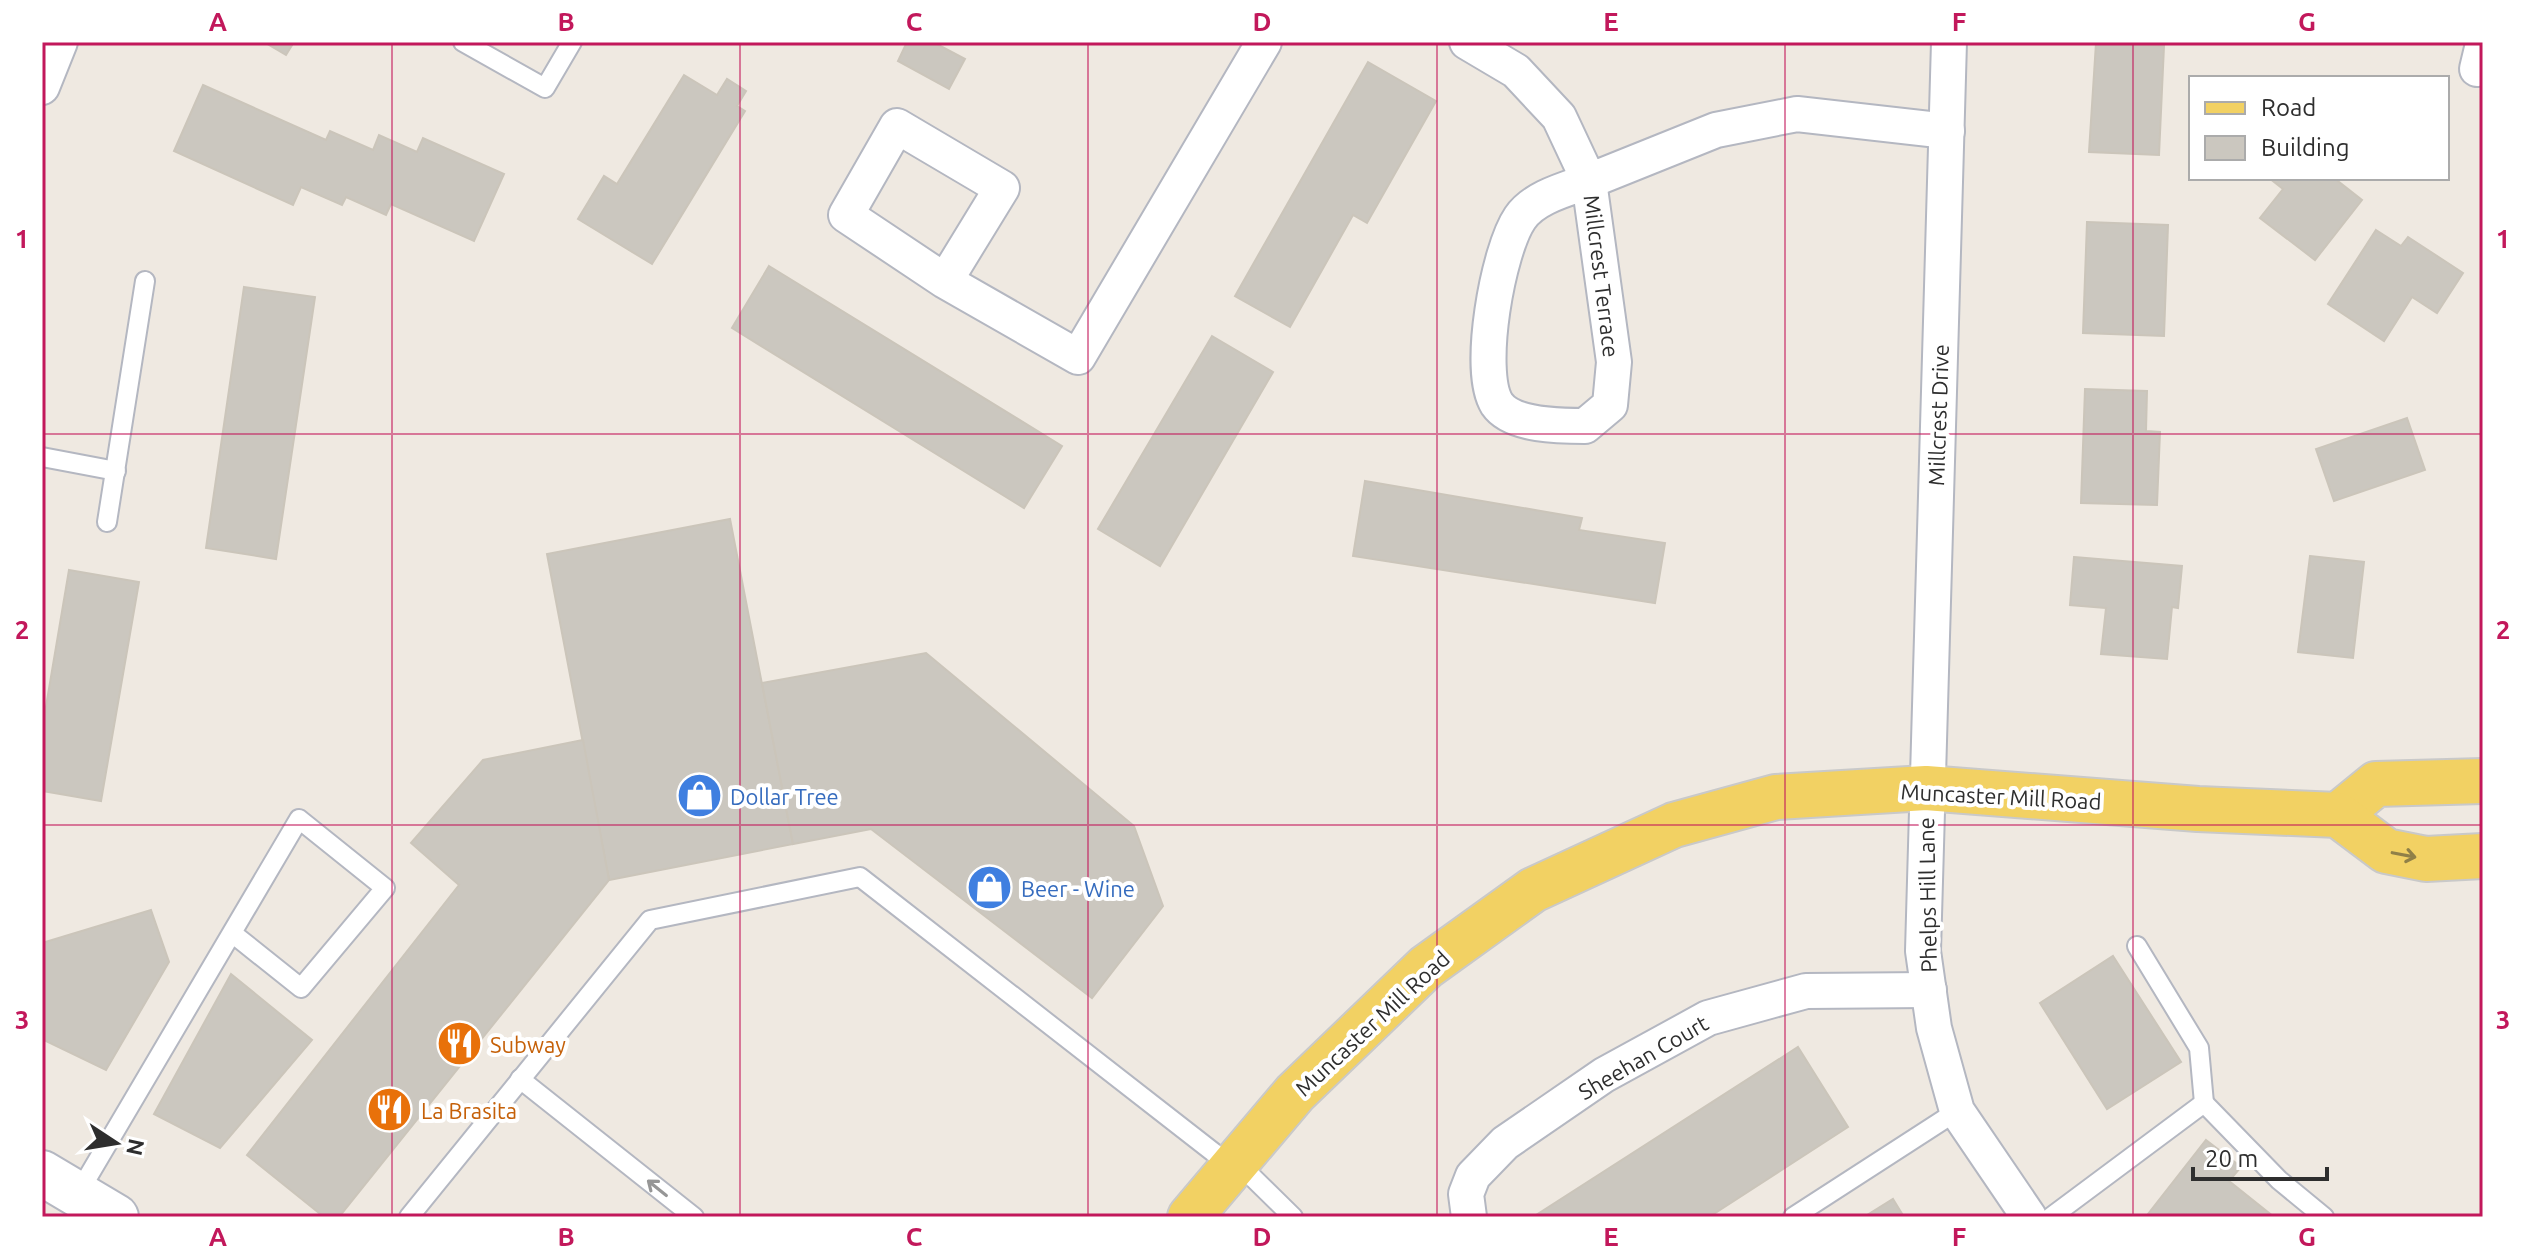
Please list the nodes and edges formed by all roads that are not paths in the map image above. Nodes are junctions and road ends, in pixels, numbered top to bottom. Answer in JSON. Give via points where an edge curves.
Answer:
{"nodes":[{"id":1,"x":60,"y":42,"type":"edge"},
{"id":2,"x":463,"y":42,"type":"edge"},
{"id":3,"x":572,"y":42,"type":"edge"},
{"id":4,"x":1264,"y":42,"type":"edge"},
{"id":5,"x":1467,"y":42,"type":"edge"},
{"id":6,"x":1949,"y":42,"type":"edge"},
{"id":7,"x":42,"y":87,"type":"edge"},
{"id":8,"x":1947,"y":131,"type":"junction"},
{"id":9,"x":1589,"y":181,"type":"junction"},
{"id":10,"x":145,"y":281,"type":"dead end"},
{"id":11,"x":945,"y":281,"type":"junction"},
{"id":12,"x":42,"y":457,"type":"edge"},
{"id":13,"x":116,"y":471,"type":"junction"},
{"id":14,"x":107,"y":522,"type":"dead end"},
{"id":15,"x":2483,"y":781,"type":"edge"},
{"id":16,"x":1926,"y":788,"type":"junction"},
{"id":17,"x":2338,"y":815,"type":"junction"},
{"id":18,"x":2483,"y":856,"type":"edge"},
{"id":19,"x":232,"y":933,"type":"junction"},
{"id":20,"x":2137,"y":946,"type":"dead end"},
{"id":21,"x":1929,"y":990,"type":"junction"},
{"id":22,"x":520,"y":1079,"type":"junction"},
{"id":23,"x":2204,"y":1103,"type":"junction"},
{"id":24,"x":1957,"y":1111,"type":"junction"},
{"id":25,"x":1233,"y":1163,"type":"junction"},
{"id":26,"x":60,"y":1182,"type":"edge"},
{"id":27,"x":116,"y":1217,"type":"edge"},
{"id":28,"x":409,"y":1217,"type":"edge"},
{"id":29,"x":694,"y":1217,"type":"edge"},
{"id":30,"x":1190,"y":1217,"type":"edge"},
{"id":31,"x":1293,"y":1217,"type":"edge"},
{"id":32,"x":1469,"y":1217,"type":"edge"},
{"id":33,"x":1793,"y":1217,"type":"edge"},
{"id":34,"x":2029,"y":1217,"type":"edge"},
{"id":35,"x":2051,"y":1217,"type":"edge"},
{"id":36,"x":2324,"y":1217,"type":"edge"}],
"edges":[{"from":1,"to":7,"type":"street"},
{"from":2,"to":3,"type":"lane","via":[[545,88]]},
{"from":4,"to":11,"type":"street","via":[[1078,357]]},
{"from":5,"to":9,"type":"street","name":"Millcrest Terrace","via":[[1516,71],[1559,117]]},
{"from":6,"to":8,"type":"street","name":"Millcrest Drive"},
{"from":8,"to":9,"type":"street","name":"Millcrest Terrace","via":[[1797,114],[1716,130]]},
{"from":8,"to":16,"type":"street","name":"Millcrest Drive"},
{"from":9,"to":9,"type":"street","name":"Millcrest Terrace","via":[[1614,362],[1610,405],[1585,426],[1514,416],[1498,405],[1488,377],[1497,271],[1520,217],[1548,196]]},
{"from":10,"to":13,"type":"lane"},
{"from":11,"to":11,"type":"street","via":[[846,215],[897,126],[1002,188]]},
{"from":12,"to":13,"type":"lane"},
{"from":13,"to":14,"type":"lane"},
{"from":15,"to":17,"type":"main road","via":[[2376,784]]},
{"from":16,"to":17,"type":"main road","name":"Muncaster Mill Road"},
{"from":16,"to":21,"type":"street","name":"Phelps Hill Lane","via":[[1923,951]]},
{"from":16,"to":25,"type":"main road","name":"Muncaster Mill Road","via":[[1776,797],[1674,825],[1533,890],[1426,967],[1295,1093]]},
{"from":17,"to":18,"type":"main road","one_way":true,"via":[[2386,851],[2426,859]]},
{"from":19,"to":19,"type":"lane","via":[[299,819],[385,888],[301,988]]},
{"from":19,"to":26,"type":"lane"},
{"from":20,"to":23,"type":"lane","via":[[2199,1048]]},
{"from":21,"to":24,"type":"street","name":"Phelps Hill Lane"},
{"from":21,"to":32,"type":"street","name":"Sheehan Court","via":[[1806,991],[1708,1018],[1604,1075],[1505,1143],[1473,1176],[1466,1194]]},
{"from":22,"to":25,"type":"lane","via":[[650,920],[860,877]]},
{"from":22,"to":28,"type":"lane"},
{"from":29,"to":22,"type":"lane","one_way":true},
{"from":23,"to":35,"type":"lane"},
{"from":23,"to":36,"type":"lane","via":[[2279,1180]]},
{"from":24,"to":33,"type":"lane"},
{"from":24,"to":34,"type":"street","name":"Phelps Hill Lane"},
{"from":25,"to":30,"type":"main road","name":"Muncaster Mill Road"},
{"from":25,"to":31,"type":"lane"},
{"from":26,"to":27,"type":"main road"}]}
